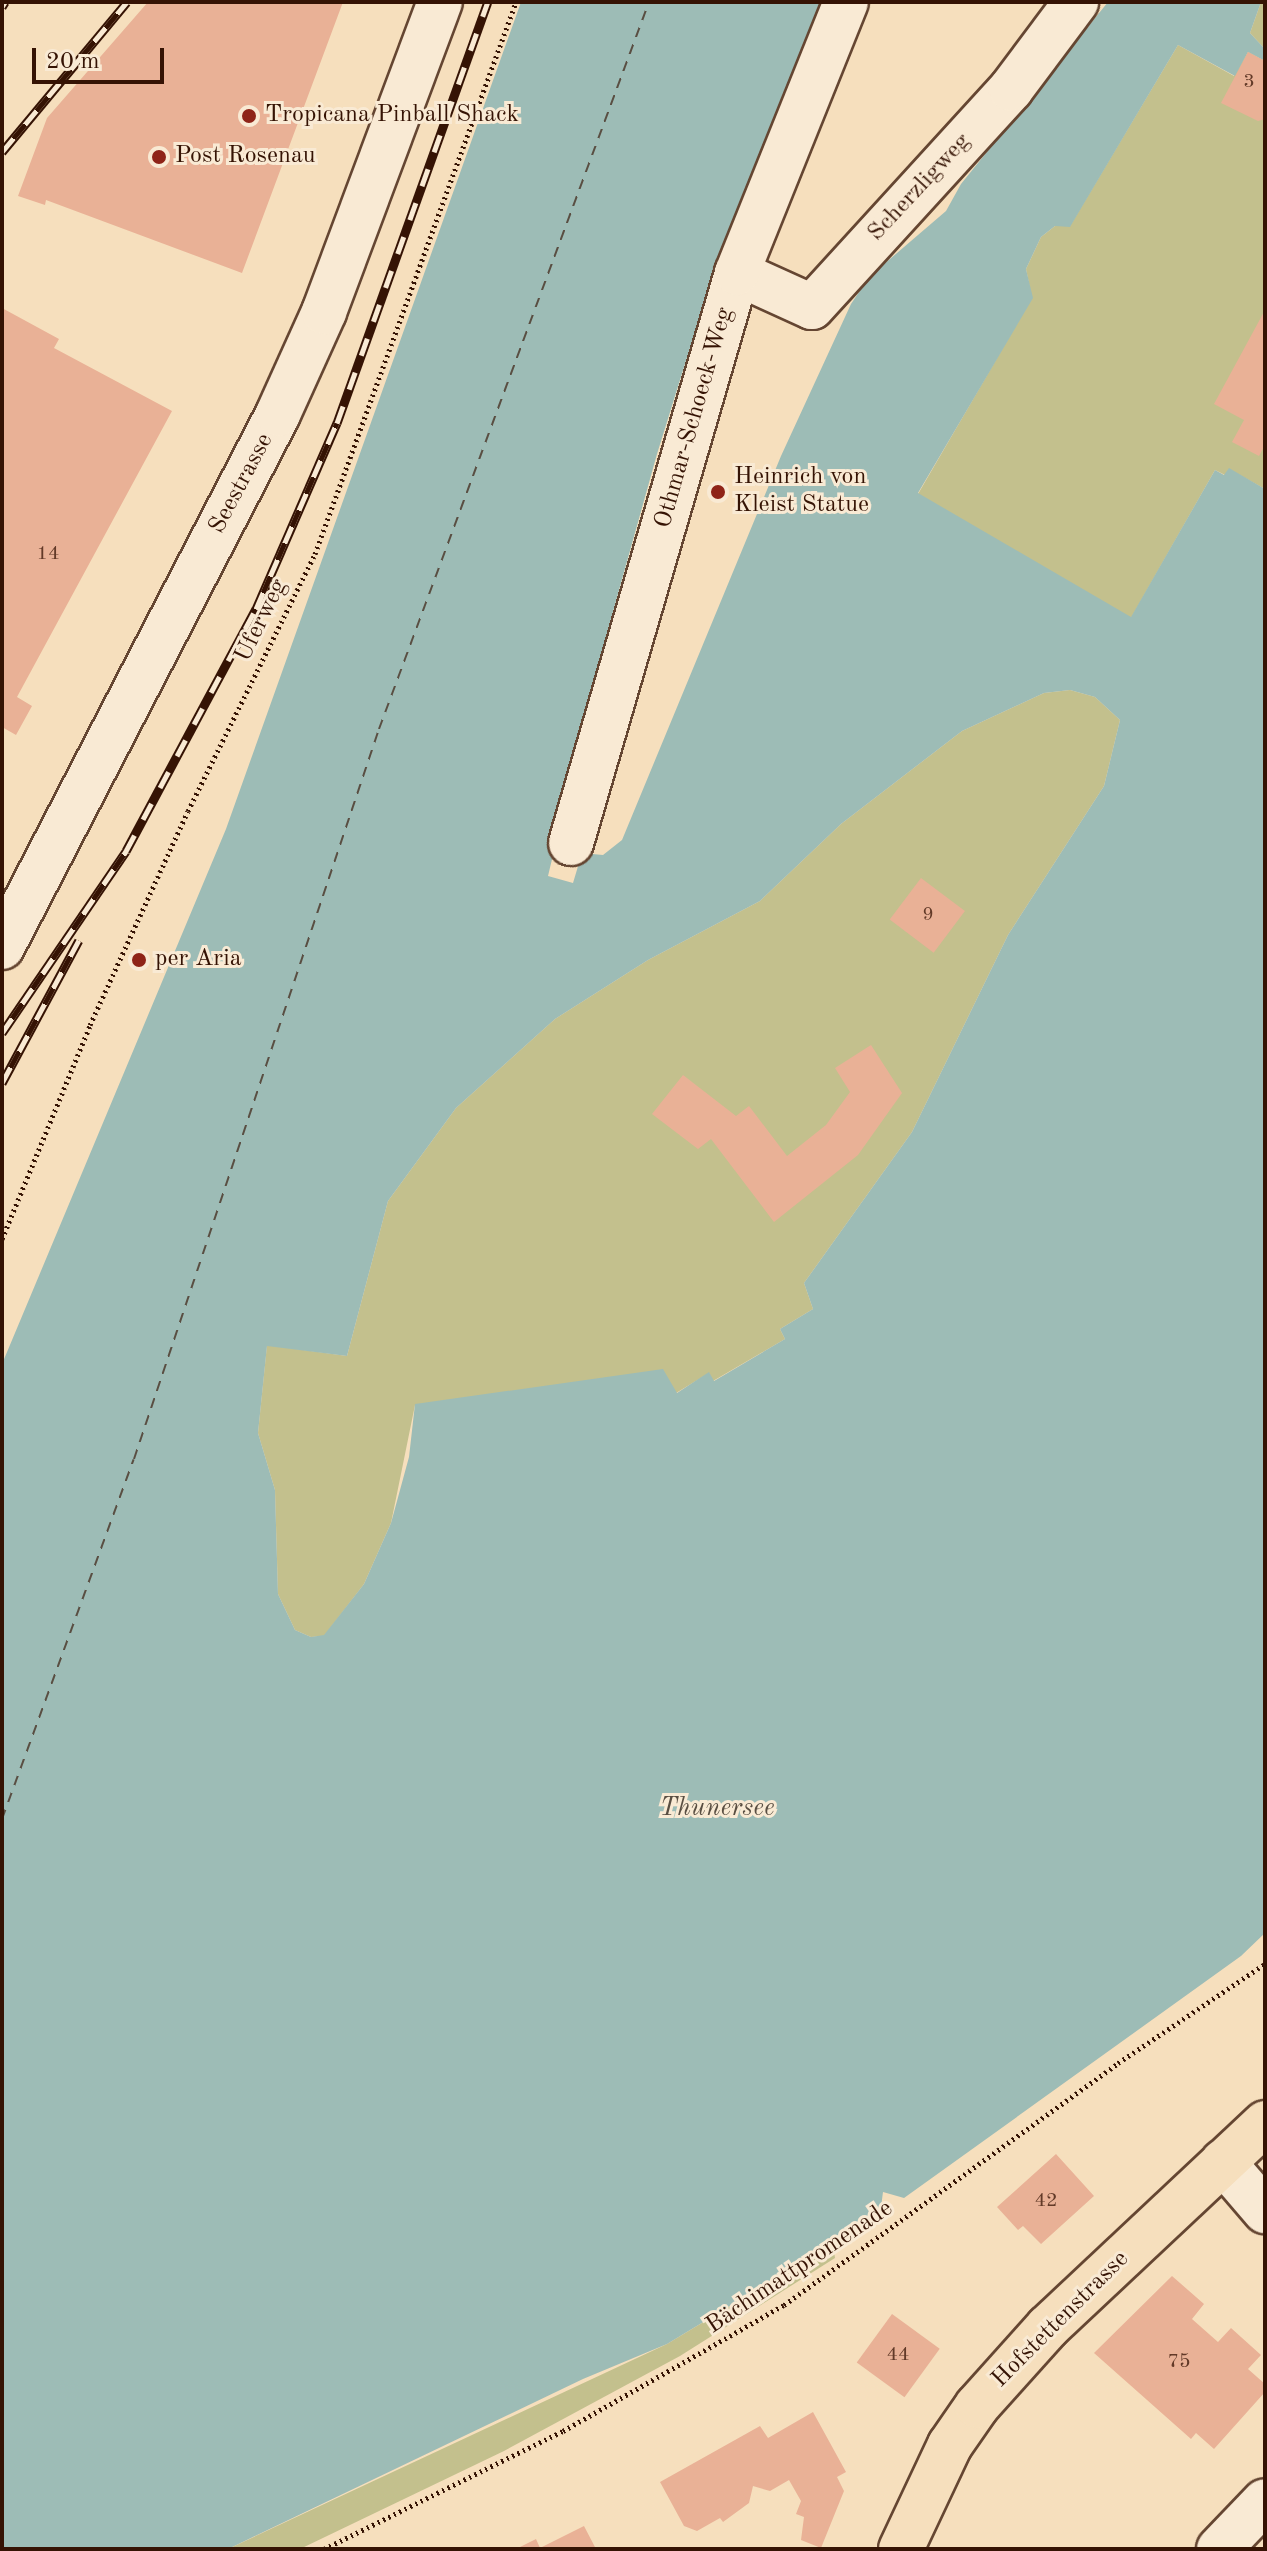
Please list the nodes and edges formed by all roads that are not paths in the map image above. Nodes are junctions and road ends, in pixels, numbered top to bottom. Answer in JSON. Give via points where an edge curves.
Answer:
{"nodes":[{"id":1,"x":440,"y":2,"type":"edge"},
{"id":2,"x":846,"y":2,"type":"edge"},
{"id":3,"x":1076,"y":2,"type":"edge"},
{"id":4,"x":737,"y":273,"type":"junction"},
{"id":5,"x":571,"y":843,"type":"dead end"},
{"id":6,"x":2,"y":947,"type":"edge"},
{"id":7,"x":1265,"y":2123,"type":"edge"},
{"id":8,"x":1223,"y":2162,"type":"junction"},
{"id":9,"x":1265,"y":2211,"type":"edge"},
{"id":10,"x":1265,"y":2501,"type":"edge"},
{"id":11,"x":901,"y":2549,"type":"edge"},
{"id":12,"x":1219,"y":2549,"type":"edge"}],
"edges":[{"from":1,"to":6,"type":"street","name":"Seestrasse","via":[[324,312],[278,414]]},
{"from":2,"to":4,"type":"street","name":"Othmar-Schoeck-Weg"},
{"from":3,"to":4,"type":"street","name":"Scherzligweg","via":[[1011,89],[812,307]]},
{"from":4,"to":5,"type":"street","name":"Othmar-Schoeck-Weg"},
{"from":7,"to":8,"type":"main road","name":"Hofstettenstrasse"},
{"from":8,"to":9,"type":"street"},
{"from":8,"to":11,"type":"main road","name":"Hofstettenstrasse","via":[[1048,2327],[977,2406],[950,2445]]},
{"from":10,"to":12,"type":"street"}]}
